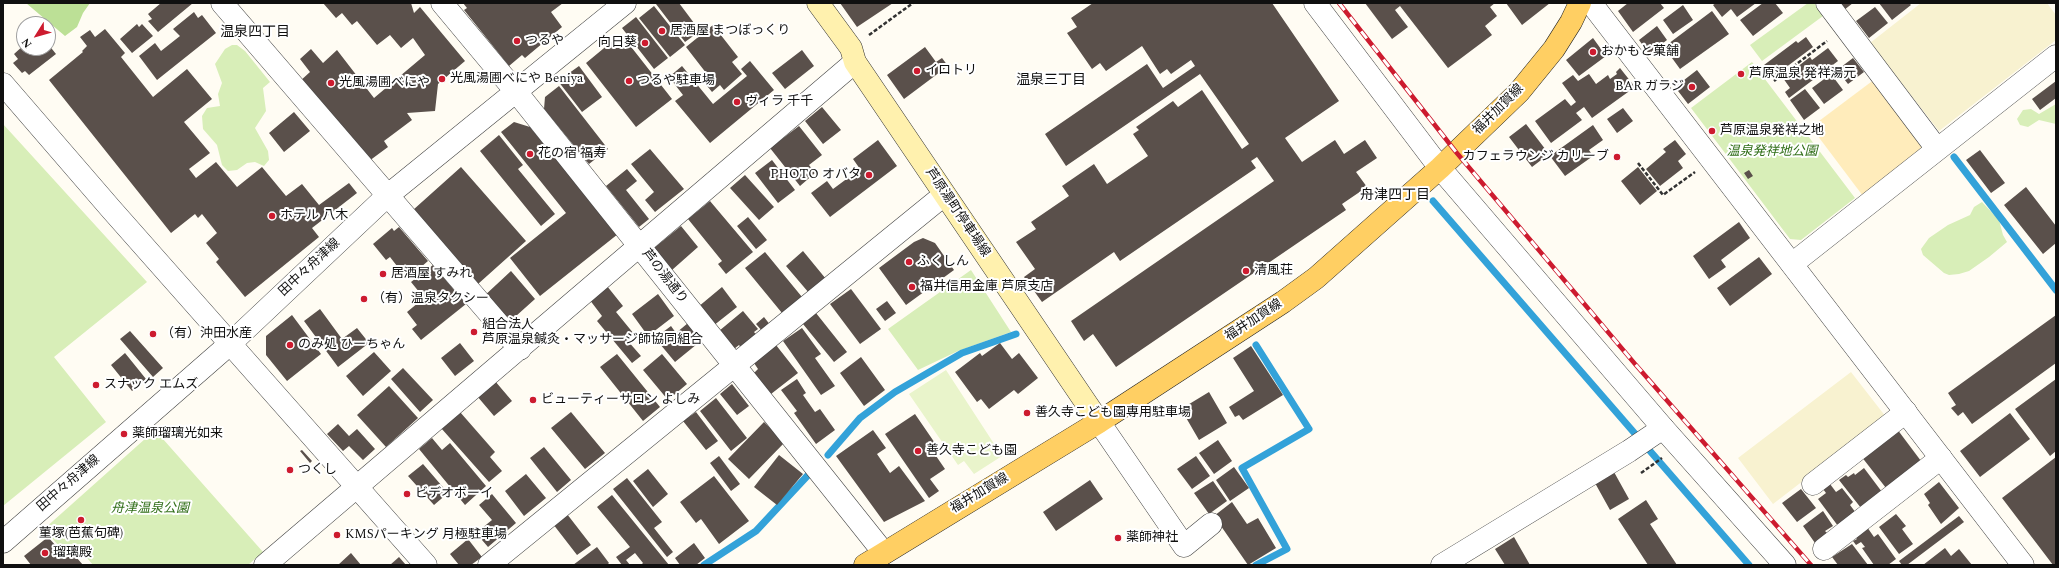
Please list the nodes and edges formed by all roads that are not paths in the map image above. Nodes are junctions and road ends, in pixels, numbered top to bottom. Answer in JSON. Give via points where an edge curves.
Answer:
{"nodes":[{"id":1,"x":222,"y":3,"type":"edge"},
{"id":2,"x":442,"y":3,"type":"edge"},
{"id":3,"x":625,"y":3,"type":"edge"},
{"id":4,"x":818,"y":3,"type":"edge"},
{"id":5,"x":1315,"y":3,"type":"edge"},
{"id":6,"x":1827,"y":3,"type":"edge"},
{"id":7,"x":1595,"y":5,"type":"edge"},
{"id":8,"x":853,"y":55,"type":"junction"},
{"id":9,"x":2056,"y":56,"type":"edge"},
{"id":10,"x":3,"y":84,"type":"edge"},
{"id":11,"x":517,"y":92,"type":"junction"},
{"id":12,"x":1937,"y":149,"type":"junction"},
{"id":13,"x":1440,"y":168,"type":"junction"},
{"id":14,"x":944,"y":195,"type":"junction"},
{"id":15,"x":387,"y":196,"type":"junction"},
{"id":16,"x":639,"y":245,"type":"junction"},
{"id":17,"x":1792,"y":264,"type":"junction"},
{"id":18,"x":231,"y":343,"type":"junction"},
{"id":19,"x":520,"y":349,"type":"junction"},
{"id":20,"x":735,"y":365,"type":"junction"},
{"id":21,"x":1906,"y":412,"type":"junction"},
{"id":22,"x":1099,"y":422,"type":"junction"},
{"id":23,"x":1656,"y":432,"type":"junction"},
{"id":24,"x":1941,"y":458,"type":"junction"},
{"id":25,"x":1813,"y":484,"type":"dead end"},
{"id":26,"x":356,"y":486,"type":"junction"},
{"id":27,"x":1210,"y":524,"type":"dead end"},
{"id":28,"x":3,"y":542,"type":"edge"},
{"id":29,"x":1824,"y":548,"type":"dead end"},
{"id":30,"x":884,"y":553,"type":"junction"},
{"id":31,"x":265,"y":565,"type":"edge"},
{"id":32,"x":426,"y":565,"type":"edge"},
{"id":33,"x":489,"y":565,"type":"edge"},
{"id":34,"x":865,"y":565,"type":"edge"},
{"id":35,"x":1442,"y":565,"type":"edge"},
{"id":36,"x":1785,"y":565,"type":"edge"},
{"id":37,"x":2023,"y":565,"type":"edge"}],
"edges":[{"from":1,"to":15,"type":"street"},
{"from":2,"to":11,"type":"street","name":"芦の湯通り"},
{"from":3,"to":11,"type":"street","name":"田中々舟津線"},
{"from":4,"to":8,"type":"main road","name":"芦原湯町停車場線"},
{"from":5,"to":13,"type":"street"},
{"from":6,"to":12,"type":"street"},
{"from":7,"to":13,"type":"main road","name":"福井加賀線","via":[[1563,36],[1537,73],[1488,124]]},
{"from":7,"to":17,"type":"street"},
{"from":8,"to":14,"type":"main road","name":"芦原湯町停車場線"},
{"from":8,"to":16,"type":"street"},
{"from":9,"to":12,"type":"street"},
{"from":10,"to":18,"type":"street"},
{"from":11,"to":15,"type":"street","name":"田中々舟津線"},
{"from":11,"to":16,"type":"street","name":"芦の湯通り"},
{"from":12,"to":17,"type":"street"},
{"from":13,"to":22,"type":"main road","name":"福井加賀線","via":[[1305,286]]},
{"from":13,"to":23,"type":"street"},
{"from":14,"to":20,"type":"street"},
{"from":14,"to":22,"type":"main road","name":"芦原湯町停車場線"},
{"from":15,"to":18,"type":"street","name":"田中々舟津線"},
{"from":15,"to":19,"type":"street"},
{"from":16,"to":19,"type":"street"},
{"from":16,"to":20,"type":"street","name":"芦の湯通り"},
{"from":17,"to":21,"type":"street"},
{"from":18,"to":26,"type":"street"},
{"from":18,"to":28,"type":"street","name":"田中々舟津線"},
{"from":19,"to":26,"type":"street"},
{"from":20,"to":30,"type":"street","name":"芦の湯通り"},
{"from":20,"to":33,"type":"street"},
{"from":21,"to":24,"type":"street"},
{"from":21,"to":25,"type":"street"},
{"from":22,"to":27,"type":"street","via":[[1184,546]]},
{"from":22,"to":30,"type":"main road","name":"福井加賀線"},
{"from":23,"to":35,"type":"street"},
{"from":23,"to":36,"type":"street"},
{"from":24,"to":29,"type":"street"},
{"from":24,"to":37,"type":"street"},
{"from":26,"to":31,"type":"street"},
{"from":26,"to":32,"type":"street"},
{"from":30,"to":34,"type":"main road","name":"福井加賀線"}]}
